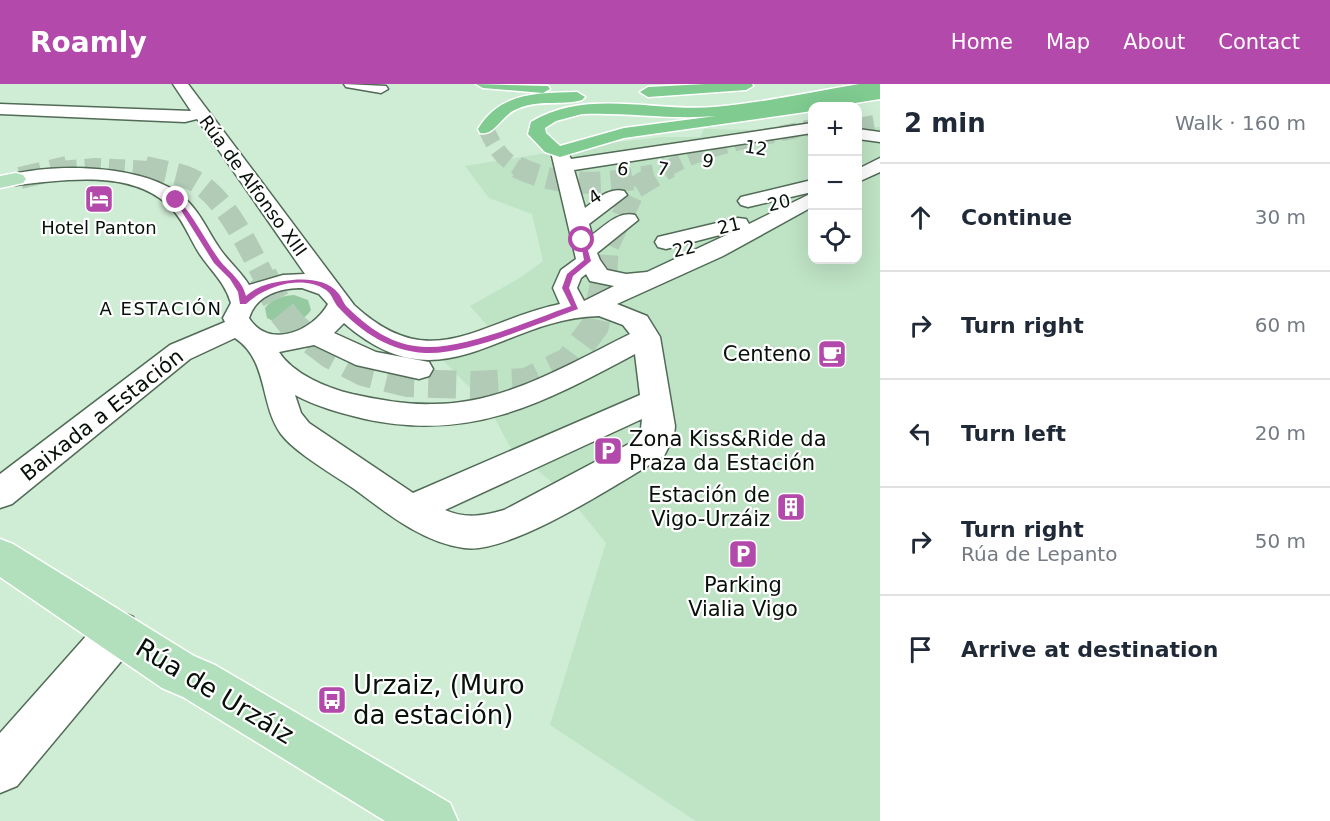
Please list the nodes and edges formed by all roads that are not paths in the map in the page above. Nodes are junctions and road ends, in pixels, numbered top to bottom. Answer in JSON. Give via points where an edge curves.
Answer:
{"nodes":[{"id":1,"x":183,"y":84,"type":"edge"},
{"id":2,"x":351,"y":84,"type":"edge"},
{"id":3,"x":483,"y":84,"type":"edge"},
{"id":4,"x":812,"y":84,"type":"edge"},
{"id":5,"x":757,"y":85,"type":"edge"},
{"id":6,"x":880,"y":85,"type":"edge"},
{"id":7,"x":381,"y":89,"type":"dead end"},
{"id":8,"x":586,"y":92,"type":"dead end"},
{"id":9,"x":633,"y":92,"type":"dead end"},
{"id":10,"x":880,"y":94,"type":"edge"},
{"id":11,"x":0,"y":109,"type":"edge"},
{"id":12,"x":200,"y":114,"type":"junction"},
{"id":13,"x":880,"y":119,"type":"edge"},
{"id":14,"x":862,"y":121,"type":"edge"},
{"id":15,"x":486,"y":129,"type":"dead end"},
{"id":16,"x":761,"y":136,"type":"junction"},
{"id":17,"x":808,"y":137,"type":"edge"},
{"id":18,"x":741,"y":139,"type":"junction"},
{"id":19,"x":721,"y":142,"type":"junction"},
{"id":20,"x":698,"y":146,"type":"junction"},
{"id":21,"x":779,"y":152,"type":"dead end"},
{"id":22,"x":757,"y":155,"type":"dead end"},
{"id":23,"x":681,"y":157,"type":"junction"},
{"id":24,"x":562,"y":159,"type":"junction"},
{"id":25,"x":737,"y":159,"type":"dead end"},
{"id":26,"x":657,"y":160,"type":"junction"},
{"id":27,"x":880,"y":162,"type":"edge"},
{"id":28,"x":715,"y":163,"type":"dead end"},
{"id":29,"x":635,"y":164,"type":"junction"},
{"id":30,"x":862,"y":170,"type":"edge"},
{"id":31,"x":808,"y":177,"type":"edge"},
{"id":32,"x":8,"y":180,"type":"edge"},
{"id":33,"x":788,"y":181,"type":"dead end"},
{"id":34,"x":608,"y":183,"type":"junction"},
{"id":35,"x":808,"y":187,"type":"edge"},
{"id":36,"x":808,"y":196,"type":"edge"},
{"id":37,"x":748,"y":201,"type":"dead end"},
{"id":38,"x":808,"y":202,"type":"edge"},
{"id":39,"x":792,"y":210,"type":"junction"},
{"id":40,"x":711,"y":220,"type":"dead end"},
{"id":41,"x":580,"y":230,"type":"junction"},
{"id":42,"x":752,"y":232,"type":"junction"},
{"id":43,"x":666,"y":242,"type":"dead end"},
{"id":44,"x":617,"y":266,"type":"dead end"},
{"id":45,"x":655,"y":279,"type":"junction"},
{"id":46,"x":334,"y":296,"type":"junction"},
{"id":47,"x":584,"y":307,"type":"junction"},
{"id":48,"x":245,"y":322,"type":"junction"},
{"id":49,"x":317,"y":335,"type":"junction"},
{"id":50,"x":646,"y":337,"type":"junction"},
{"id":51,"x":275,"y":369,"type":"junction"},
{"id":52,"x":655,"y":401,"type":"junction"},
{"id":53,"x":0,"y":494,"type":"edge"},
{"id":54,"x":410,"y":510,"type":"junction"},
{"id":55,"x":0,"y":556,"type":"edge"},
{"id":56,"x":118,"y":632,"type":"junction"},
{"id":57,"x":0,"y":769,"type":"edge"},
{"id":58,"x":432,"y":821,"type":"edge"}],
"edges":[{"from":1,"to":12,"type":"street","name":"Rúa de Alfonso XIII"},
{"from":2,"to":7,"type":"street"},
{"from":3,"to":8,"type":"highway"},
{"from":4,"to":15,"type":"highway","via":[[692,98],[537,99],[501,109],[490,118]]},
{"from":5,"to":9,"type":"highway"},
{"from":6,"to":24,"type":"highway","via":[[722,111],[602,109],[558,114],[537,126],[537,134]]},
{"from":10,"to":24,"type":"highway","via":[[607,138],[573,146]]},
{"from":11,"to":12,"type":"street","via":[[185,117]]},
{"from":12,"to":46,"type":"street","name":"Rúa de Alfonso XIII"},
{"from":13,"to":14,"type":"street"},
{"from":16,"to":17,"type":"street"},
{"from":16,"to":17,"type":"street","via":[[780,133]]},
{"from":16,"to":18,"type":"street"},
{"from":17,"to":18,"type":"street"},
{"from":18,"to":19,"type":"street"},
{"from":19,"to":20,"type":"street"},
{"from":19,"to":21,"type":"street","name":"12"},
{"from":20,"to":22,"type":"street"},
{"from":20,"to":23,"type":"street"},
{"from":23,"to":25,"type":"street","name":"6"},
{"from":23,"to":26,"type":"street"},
{"from":23,"to":29,"type":"street","name":"6"},
{"from":24,"to":34,"type":"street"},
{"from":24,"to":41,"type":"street"},
{"from":26,"to":28,"type":"street","name":"9"},
{"from":26,"to":29,"type":"street"},
{"from":26,"to":34,"type":"street","name":"7"},
{"from":27,"to":30,"type":"street"},
{"from":29,"to":34,"type":"street","name":"6"},
{"from":31,"to":33,"type":"street"},
{"from":32,"to":48,"type":"street","via":[[99,176],[136,180],[158,188],[176,200],[217,262],[233,278],[242,292]]},
{"from":34,"to":41,"type":"street"},
{"from":34,"to":41,"type":"street"},
{"from":35,"to":37,"type":"street"},
{"from":36,"to":40,"type":"street","name":"20"},
{"from":38,"to":39,"type":"street"},
{"from":39,"to":42,"type":"street"},
{"from":39,"to":43,"type":"street","name":"21"},
{"from":41,"to":45,"type":"street","via":[[599,276],[626,281]]},
{"from":41,"to":47,"type":"street","via":[[565,288]]},
{"from":42,"to":44,"type":"street","name":"22"},
{"from":42,"to":45,"type":"street","name":"Rúa de Alfonso XIII"},
{"from":45,"to":47,"type":"street","name":"Rúa de Alfonso XIII"},
{"from":46,"to":47,"type":"street","name":"Rúa de Alfonso XIII","via":[[376,336],[395,345],[424,350],[453,349]]},
{"from":46,"to":48,"type":"street","via":[[307,282],[267,286],[253,293]]},
{"from":46,"to":49,"type":"street","via":[[338,316]]},
{"from":47,"to":49,"type":"street","via":[[546,339],[465,367],[430,370],[389,366],[348,353]]},
{"from":47,"to":50,"type":"street","via":[[610,310],[638,323]]},
{"from":48,"to":49,"type":"street","via":[[282,343]]},
{"from":48,"to":51,"type":"street"},
{"from":48,"to":53,"type":"street","name":"Baixada a Estación","via":[[180,352]]},
{"from":50,"to":51,"type":"street","via":[[530,395],[463,415],[420,418],[382,414],[323,396]]},
{"from":50,"to":52,"type":"street"},
{"from":51,"to":54,"type":"street","via":[[288,422]]},
{"from":52,"to":54,"type":"street"},
{"from":52,"to":54,"type":"street","via":[[659,426],[652,447],[513,523],[487,531],[465,532]]},
{"from":55,"to":56,"type":"main road","name":"Rúa de Urzáiz"},
{"from":56,"to":57,"type":"street"},
{"from":56,"to":58,"type":"main road","name":"Rúa de Urzáiz","via":[[178,672]]}]}
